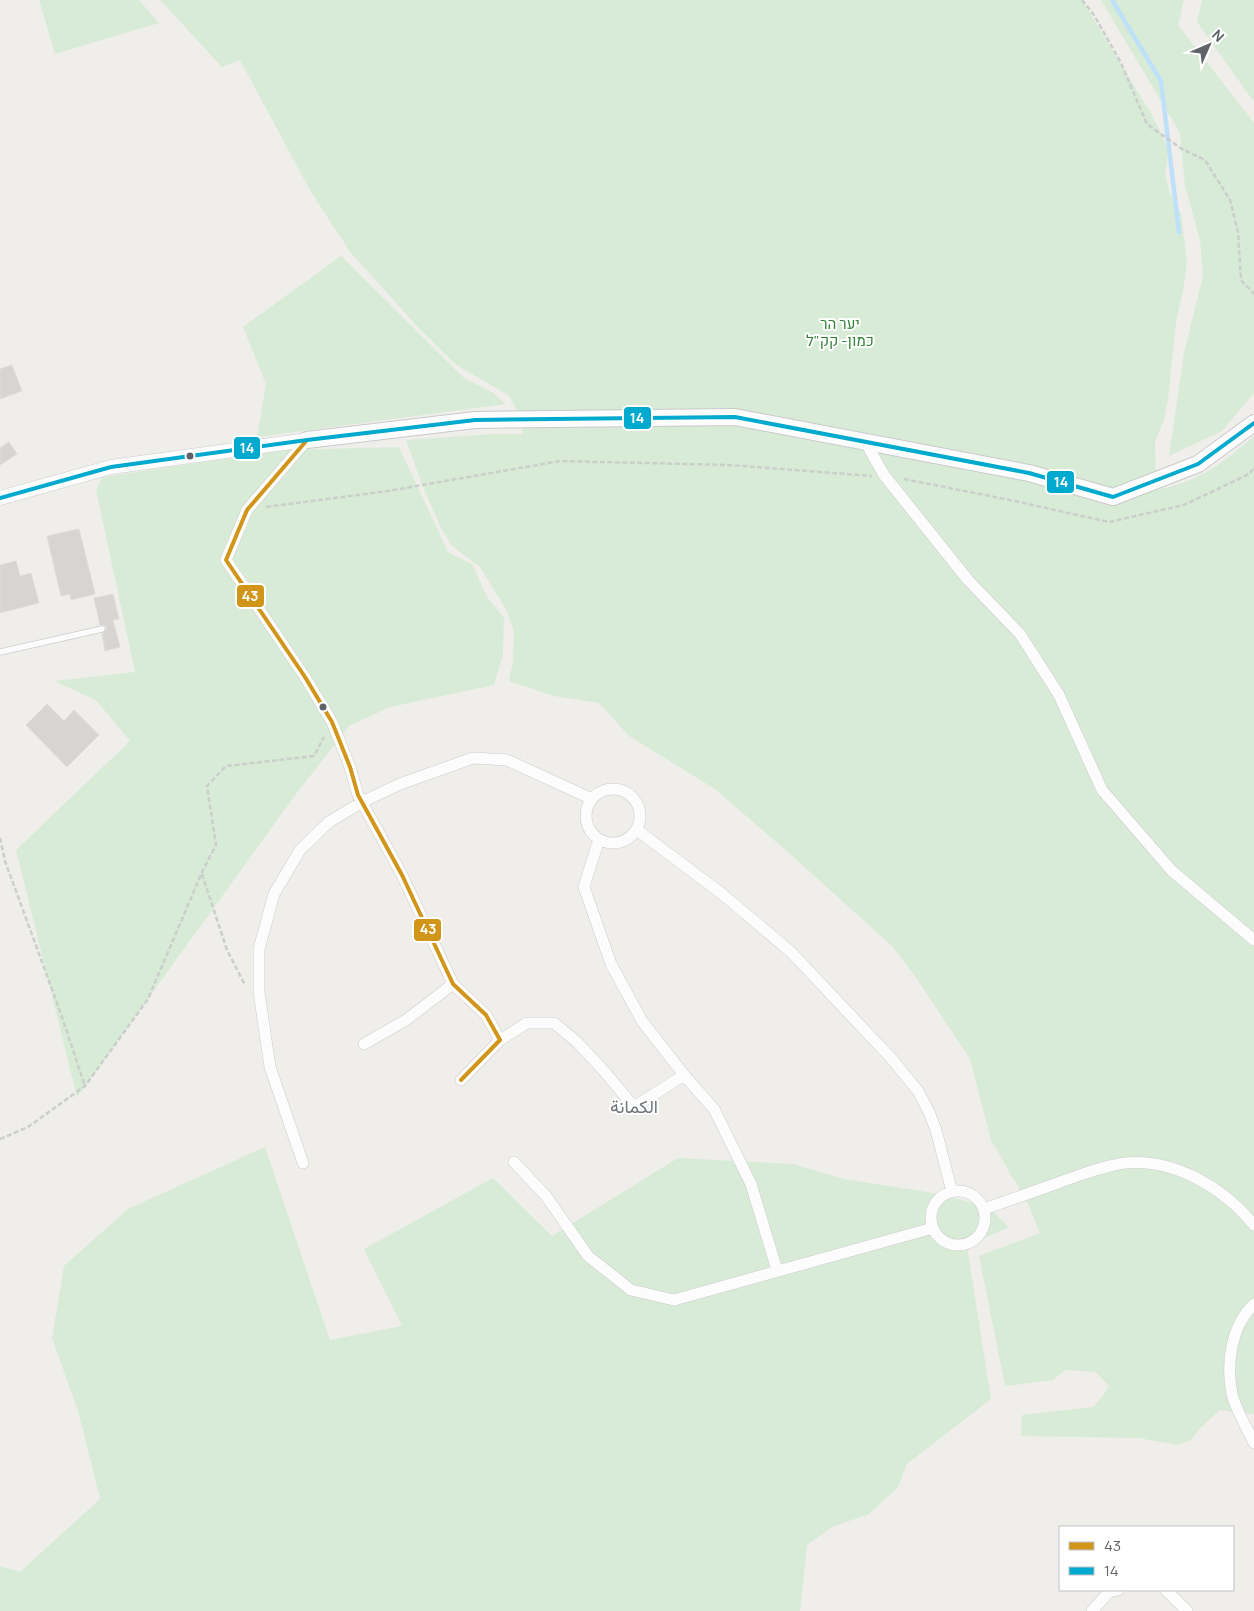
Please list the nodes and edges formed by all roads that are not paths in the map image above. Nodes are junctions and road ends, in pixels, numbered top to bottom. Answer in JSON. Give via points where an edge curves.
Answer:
{"nodes":[{"id":1,"x":1252,"y":427,"type":"edge"},
{"id":2,"x":307,"y":440,"type":"junction"},
{"id":3,"x":866,"y":442,"type":"junction"},
{"id":4,"x":0,"y":498,"type":"edge"},
{"id":5,"x":102,"y":629,"type":"dead end"},
{"id":6,"x":0,"y":652,"type":"edge"},
{"id":7,"x":592,"y":799,"type":"junction"},
{"id":8,"x":362,"y":802,"type":"junction"},
{"id":9,"x":637,"y":830,"type":"junction"},
{"id":10,"x":599,"y":839,"type":"junction"},
{"id":11,"x":1254,"y":940,"type":"edge"},
{"id":12,"x":453,"y":984,"type":"junction"},
{"id":13,"x":500,"y":1040,"type":"junction"},
{"id":14,"x":364,"y":1044,"type":"dead end"},
{"id":15,"x":684,"y":1075,"type":"junction"},
{"id":16,"x":461,"y":1080,"type":"dead end"},
{"id":17,"x":514,"y":1162,"type":"dead end"},
{"id":18,"x":303,"y":1163,"type":"dead end"},
{"id":19,"x":952,"y":1192,"type":"junction"},
{"id":20,"x":984,"y":1209,"type":"junction"},
{"id":21,"x":1254,"y":1225,"type":"edge"},
{"id":22,"x":933,"y":1228,"type":"junction"},
{"id":23,"x":777,"y":1270,"type":"junction"},
{"id":24,"x":1254,"y":1304,"type":"edge"},
{"id":25,"x":1254,"y":1443,"type":"edge"},
{"id":26,"x":1114,"y":1591,"type":"edge"},
{"id":27,"x":1167,"y":1591,"type":"edge"},
{"id":28,"x":1092,"y":1611,"type":"edge"},
{"id":29,"x":1187,"y":1611,"type":"edge"}],
"edges":[{"from":1,"to":3,"type":"main road","via":[[1198,464],[1113,497],[1029,473]]},
{"from":2,"to":3,"type":"main road","via":[[475,420],[735,417]]},
{"from":2,"to":4,"type":"street","via":[[111,467]]},
{"from":2,"to":8,"type":"street","via":[[247,510],[226,560],[332,722]]},
{"from":3,"to":11,"type":"street","via":[[884,475],[968,580],[1020,634],[1059,695],[1102,790],[1172,871]]},
{"from":5,"to":6,"type":"lane"},
{"from":7,"to":8,"type":"street","via":[[507,760],[473,758],[400,784]]},
{"from":7,"to":9,"type":"street","via":[[607,789],[625,791],[638,803],[641,812]]},
{"from":7,"to":10,"type":"street","via":[[586,816],[588,826]]},
{"from":8,"to":12,"type":"street","via":[[402,875]]},
{"from":8,"to":18,"type":"street","via":[[329,822],[300,850],[274,894],[259,949],[259,992],[270,1067]]},
{"from":9,"to":10,"type":"street","via":[[625,841],[608,843]]},
{"from":9,"to":19,"type":"street","via":[[791,952],[892,1058],[918,1091],[929,1112]]},
{"from":10,"to":15,"type":"street","via":[[584,887],[611,964],[642,1021]]},
{"from":12,"to":13,"type":"street","via":[[486,1015]]},
{"from":12,"to":14,"type":"street","via":[[406,1020]]},
{"from":13,"to":15,"type":"street","via":[[527,1023],[554,1023],[577,1042],[634,1107]]},
{"from":13,"to":16,"type":"street"},
{"from":15,"to":23,"type":"street","via":[[714,1109],[751,1184]]},
{"from":17,"to":23,"type":"street","via":[[546,1196],[588,1256],[631,1290],[674,1300]]},
{"from":19,"to":20,"type":"street","via":[[970,1193]]},
{"from":19,"to":22,"type":"street","via":[[936,1202],[932,1210]]},
{"from":20,"to":21,"type":"street","via":[[1100,1168],[1126,1163],[1144,1164],[1193,1176],[1232,1203]]},
{"from":20,"to":22,"type":"street","via":[[983,1231],[970,1243],[961,1246],[944,1242]]},
{"from":22,"to":23,"type":"street"},
{"from":24,"to":25,"type":"street","via":[[1240,1324],[1229,1367],[1232,1396]]},
{"from":26,"to":28,"type":"street"},
{"from":27,"to":29,"type":"street"}]}
